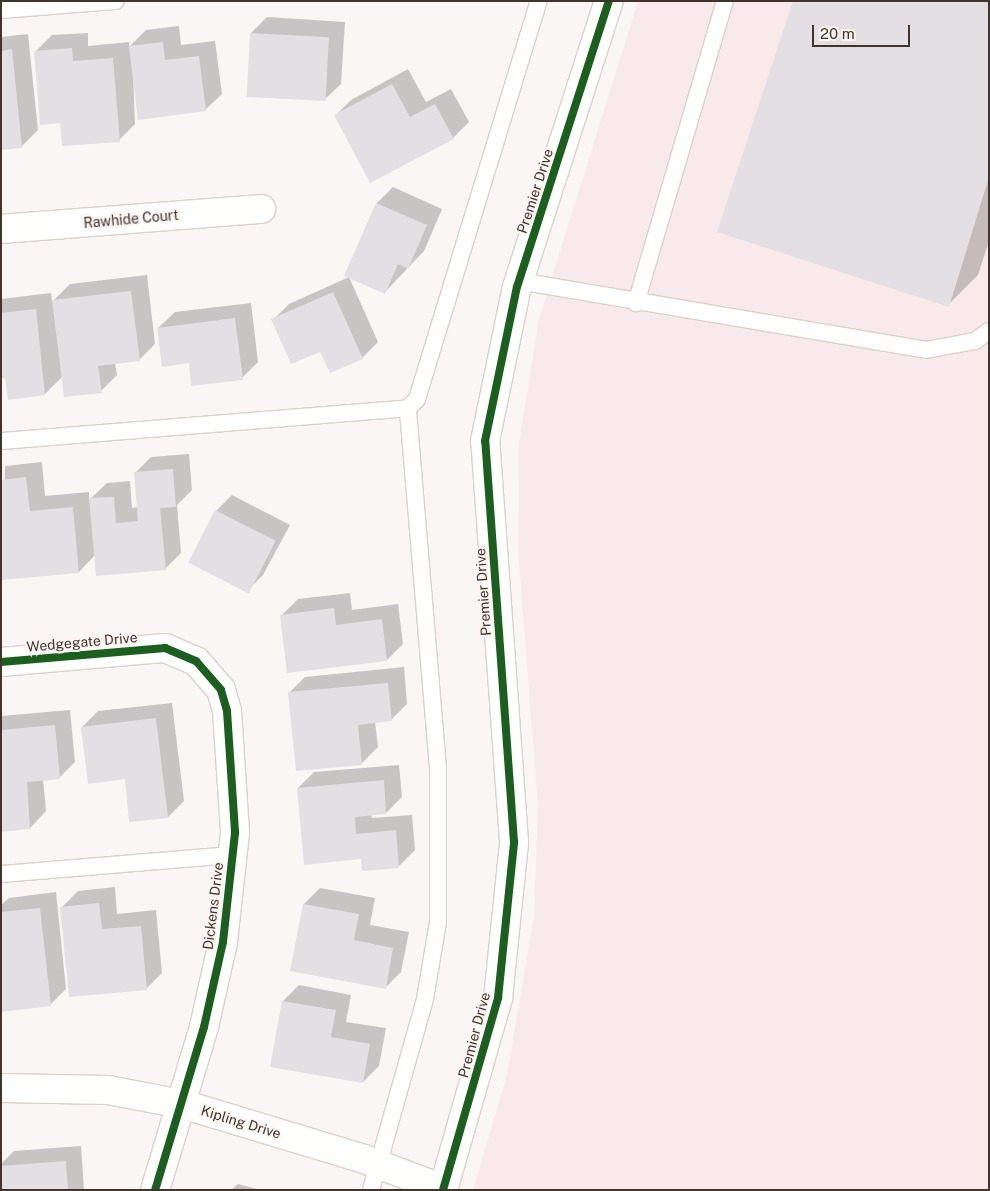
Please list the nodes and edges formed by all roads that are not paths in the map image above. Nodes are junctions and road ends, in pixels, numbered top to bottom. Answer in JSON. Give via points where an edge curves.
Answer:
{"nodes":[{"id":1,"x":116,"y":1,"type":"edge"},
{"id":2,"x":538,"y":1,"type":"edge"},
{"id":3,"x":609,"y":1,"type":"edge"},
{"id":4,"x":725,"y":1,"type":"edge"},
{"id":5,"x":1,"y":10,"type":"edge"},
{"id":6,"x":261,"y":208,"type":"dead end"},
{"id":7,"x":1,"y":229,"type":"edge"},
{"id":8,"x":519,"y":281,"type":"junction"},
{"id":9,"x":636,"y":304,"type":"junction"},
{"id":10,"x":989,"y":331,"type":"edge"},
{"id":11,"x":408,"y":408,"type":"junction"},
{"id":12,"x":1,"y":441,"type":"edge"},
{"id":13,"x":165,"y":648,"type":"joint"},
{"id":14,"x":1,"y":662,"type":"edge"},
{"id":15,"x":232,"y":855,"type":"junction"},
{"id":16,"x":1,"y":874,"type":"edge"},
{"id":17,"x":1,"y":1088,"type":"edge"},
{"id":18,"x":182,"y":1104,"type":"junction"},
{"id":19,"x":374,"y":1177,"type":"edge"},
{"id":20,"x":443,"y":1189,"type":"edge"},
{"id":21,"x":156,"y":1190,"type":"edge"}],
"edges":[{"from":1,"to":5,"type":"lane"},
{"from":2,"to":11,"type":"lane","via":[[417,399]]},
{"from":3,"to":8,"type":"street","name":"Premier Drive"},
{"from":4,"to":9,"type":"lane"},
{"from":6,"to":7,"type":"street","name":"Rawhide Court"},
{"from":8,"to":9,"type":"lane"},
{"from":8,"to":20,"type":"street","name":"Premier Drive","via":[[485,441],[514,842],[498,998]]},
{"from":9,"to":10,"type":"lane","via":[[926,350],[975,341]]},
{"from":11,"to":12,"type":"lane"},
{"from":11,"to":19,"type":"lane","via":[[438,768],[438,922],[425,1000]]},
{"from":13,"to":14,"type":"street","name":"Wedgegate Drive"},
{"from":13,"to":15,"type":"street","name":"Dickens Drive","via":[[196,661],[221,690],[227,711]]},
{"from":15,"to":16,"type":"lane"},
{"from":15,"to":18,"type":"street","name":"Dickens Drive","via":[[223,942]]},
{"from":17,"to":18,"type":"street","name":"Kipling Drive","via":[[108,1090]]},
{"from":18,"to":19,"type":"street","name":"Kipling Drive"},
{"from":18,"to":21,"type":"street","name":"Dickens Drive"},
{"from":19,"to":20,"type":"street","name":"Kipling Drive"}]}
